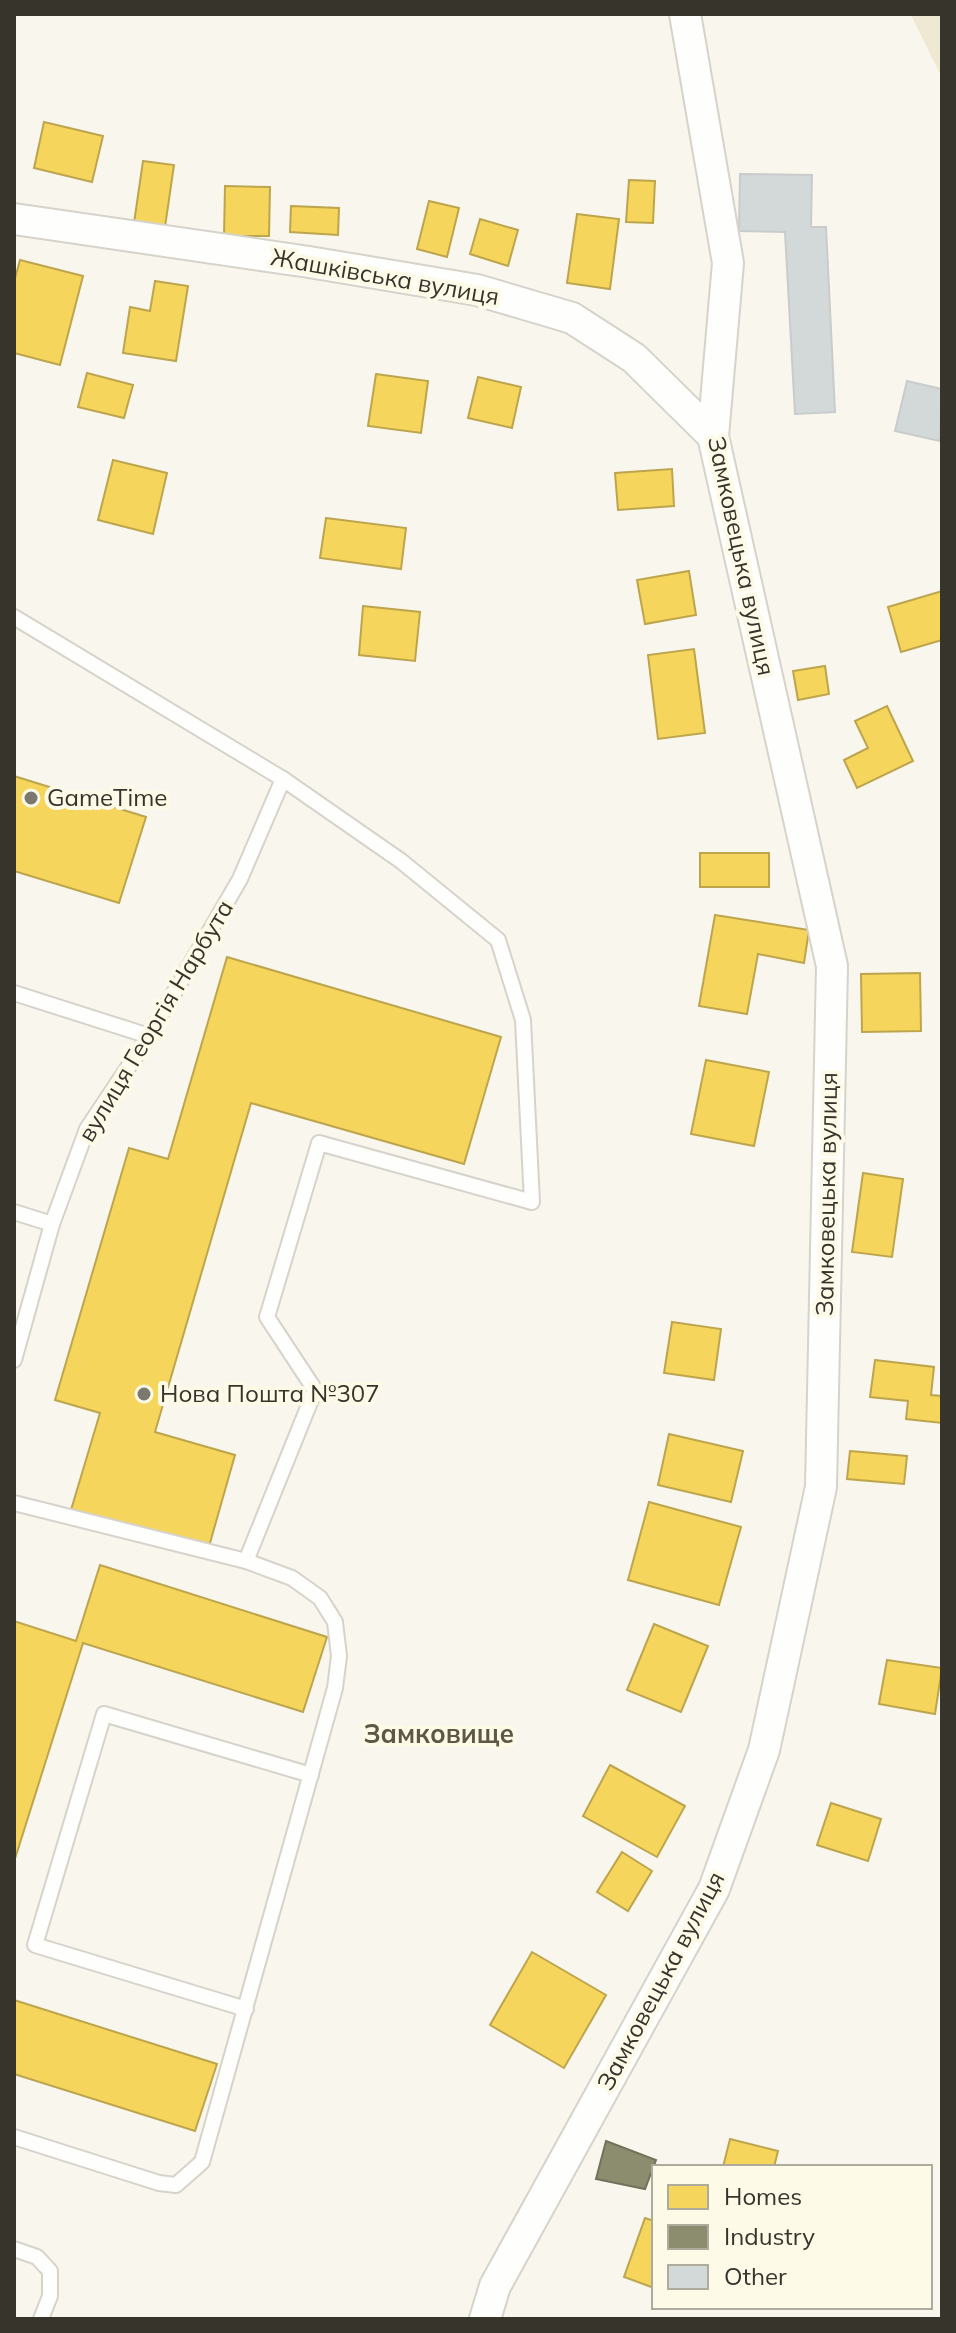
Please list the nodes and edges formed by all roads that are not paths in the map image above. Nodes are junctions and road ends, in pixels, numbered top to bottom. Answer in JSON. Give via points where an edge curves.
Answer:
{"nodes":[{"id":1,"x":685,"y":14,"type":"edge"},
{"id":2,"x":14,"y":219,"type":"edge"},
{"id":3,"x":713,"y":436,"type":"junction"},
{"id":4,"x":14,"y":617,"type":"edge"},
{"id":5,"x":283,"y":779,"type":"junction"},
{"id":6,"x":14,"y":993,"type":"edge"},
{"id":7,"x":149,"y":1036,"type":"junction"},
{"id":8,"x":14,"y":1212,"type":"edge"},
{"id":9,"x":52,"y":1224,"type":"junction"},
{"id":10,"x":14,"y":1360,"type":"edge"},
{"id":11,"x":14,"y":1503,"type":"edge"},
{"id":12,"x":246,"y":1561,"type":"junction"},
{"id":13,"x":311,"y":1775,"type":"junction"},
{"id":14,"x":246,"y":2009,"type":"junction"},
{"id":15,"x":14,"y":2137,"type":"edge"},
{"id":16,"x":14,"y":2249,"type":"edge"},
{"id":17,"x":41,"y":2319,"type":"edge"},
{"id":18,"x":485,"y":2319,"type":"edge"}],
"edges":[{"from":1,"to":3,"type":"street","name":"Замковецька вулиця","via":[[728,263]]},
{"from":2,"to":3,"type":"street","name":"Жашківська вулиця","via":[[477,290],[572,318],[634,358]]},
{"from":3,"to":18,"type":"street","name":"Замковецька вулиця","via":[[832,966],[821,1487],[764,1750],[714,1889],[495,2286]]},
{"from":4,"to":5,"type":"lane"},
{"from":5,"to":7,"type":"lane","name":"вулиця Георгія Нарбута","via":[[240,879]]},
{"from":5,"to":12,"type":"lane","via":[[401,861],[498,940],[523,1020],[532,1202],[319,1143],[267,1317],[315,1390]]},
{"from":6,"to":7,"type":"lane"},
{"from":7,"to":9,"type":"lane","name":"вулиця Георгія Нарбута","via":[[87,1129]]},
{"from":8,"to":9,"type":"lane"},
{"from":9,"to":10,"type":"lane","name":"вулиця Георгія Нарбута"},
{"from":11,"to":12,"type":"lane"},
{"from":12,"to":13,"type":"lane","via":[[292,1578],[320,1598],[335,1622],[335,1688]]},
{"from":13,"to":14,"type":"lane"},
{"from":13,"to":14,"type":"lane","via":[[104,1714],[35,1945]]},
{"from":14,"to":15,"type":"lane","via":[[202,2162],[176,2185]]},
{"from":16,"to":17,"type":"lane","via":[[37,2257],[50,2271],[50,2296]]}]}
